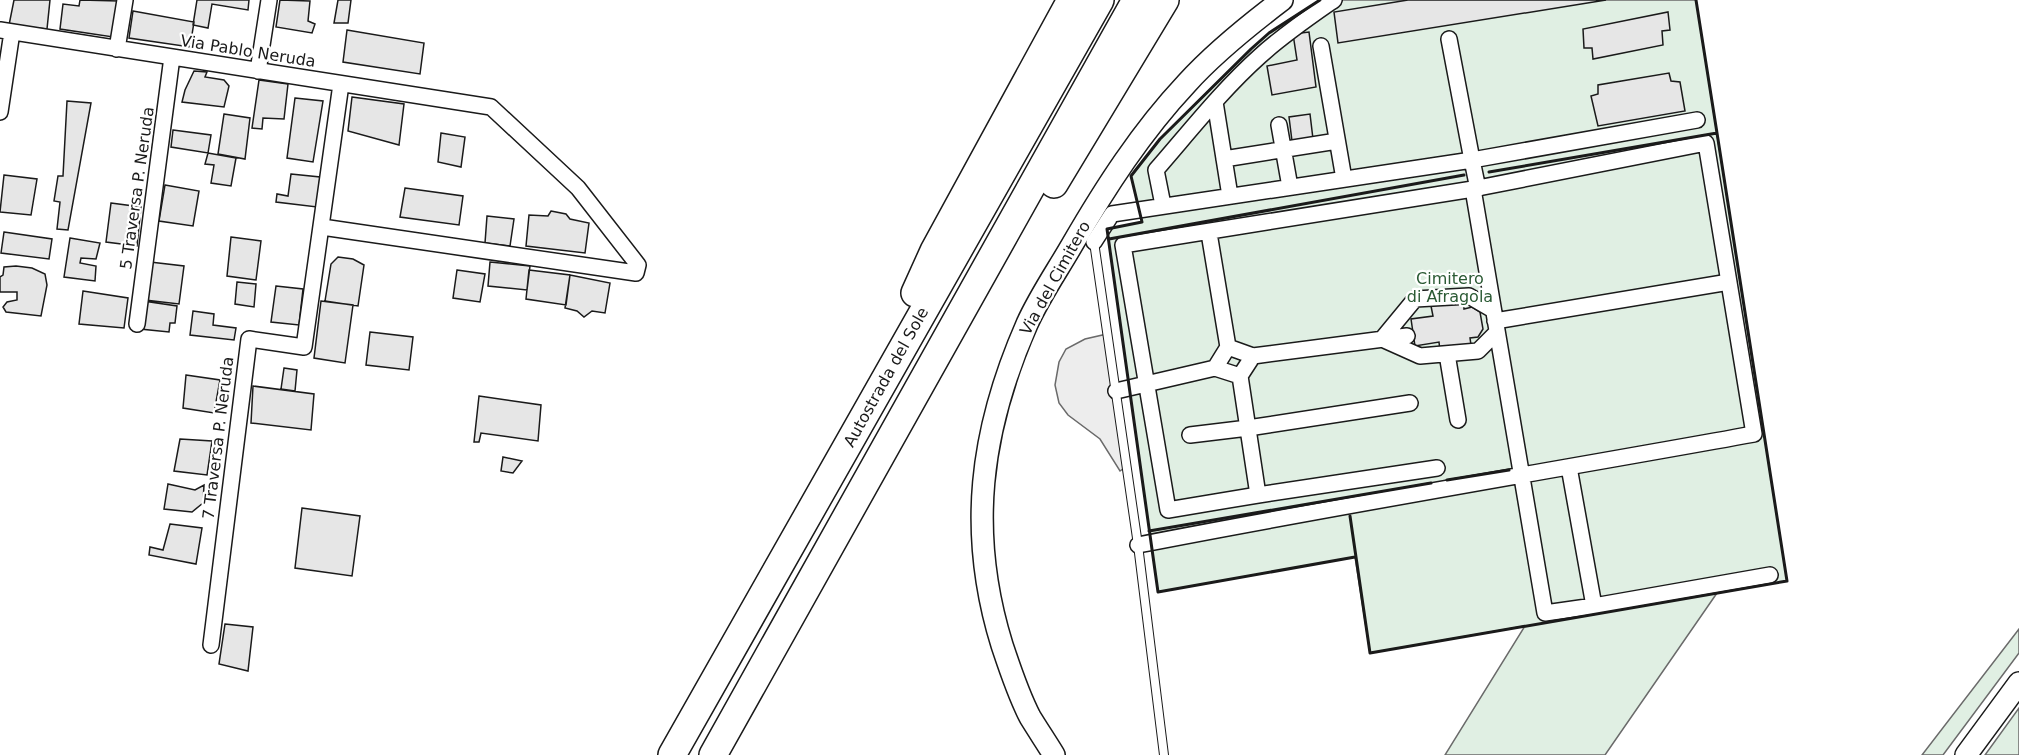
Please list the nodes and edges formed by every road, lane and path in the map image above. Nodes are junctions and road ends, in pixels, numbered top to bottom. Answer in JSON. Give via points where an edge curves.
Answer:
{"nodes":[{"id":1,"x":125,"y":0,"type":"edge"},
{"id":2,"x":269,"y":0,"type":"edge"},
{"id":3,"x":1071,"y":0,"type":"edge"},
{"id":4,"x":1100,"y":0,"type":"edge"},
{"id":5,"x":1136,"y":0,"type":"edge"},
{"id":6,"x":1165,"y":0,"type":"edge"},
{"id":7,"x":1282,"y":0,"type":"edge"},
{"id":8,"x":1334,"y":0,"type":"edge"},
{"id":9,"x":6,"y":31,"type":"edge"},
{"id":10,"x":1449,"y":39,"type":"dead end"},
{"id":11,"x":1321,"y":46,"type":"dead end"},
{"id":12,"x":117,"y":49,"type":"junction"},
{"id":13,"x":172,"y":57,"type":"junction"},
{"id":14,"x":258,"y":71,"type":"junction"},
{"id":15,"x":341,"y":84,"type":"junction"},
{"id":16,"x":1215,"y":102,"type":"junction"},
{"id":17,"x":0,"y":112,"type":"edge"},
{"id":18,"x":1697,"y":120,"type":"dead end"},
{"id":19,"x":1279,"y":124,"type":"dead end"},
{"id":20,"x":1337,"y":141,"type":"junction"},
{"id":21,"x":1283,"y":150,"type":"junction"},
{"id":22,"x":1224,"y":159,"type":"junction"},
{"id":23,"x":1472,"y":160,"type":"junction"},
{"id":24,"x":1344,"y":179,"type":"junction"},
{"id":25,"x":1290,"y":187,"type":"junction"},
{"id":26,"x":1476,"y":189,"type":"junction"},
{"id":27,"x":1230,"y":196,"type":"junction"},
{"id":28,"x":1163,"y":206,"type":"junction"},
{"id":29,"x":322,"y":227,"type":"junction"},
{"id":30,"x":1209,"y":232,"type":"junction"},
{"id":31,"x":1094,"y":242,"type":"joint"},
{"id":32,"x":1729,"y":282,"type":"junction"},
{"id":33,"x":1495,"y":321,"type":"junction"},
{"id":34,"x":137,"y":324,"type":"dead end"},
{"id":35,"x":1407,"y":336,"type":"dead end"},
{"id":36,"x":1382,"y":339,"type":"junction"},
{"id":37,"x":1228,"y":347,"type":"junction"},
{"id":38,"x":1447,"y":354,"type":"junction"},
{"id":39,"x":1253,"y":356,"type":"junction"},
{"id":40,"x":1215,"y":369,"type":"junction"},
{"id":41,"x":1240,"y":376,"type":"junction"},
{"id":42,"x":1147,"y":383,"type":"junction"},
{"id":43,"x":1116,"y":391,"type":"junction"},
{"id":44,"x":1410,"y":404,"type":"dead end"},
{"id":45,"x":1458,"y":420,"type":"dead end"},
{"id":46,"x":1248,"y":428,"type":"junction"},
{"id":47,"x":1190,"y":435,"type":"dead end"},
{"id":48,"x":844,"y":450,"type":"junction"},
{"id":49,"x":1569,"y":467,"type":"junction"},
{"id":50,"x":1437,"y":468,"type":"dead end"},
{"id":51,"x":1522,"y":476,"type":"junction"},
{"id":52,"x":1258,"y":495,"type":"junction"},
{"id":53,"x":1138,"y":545,"type":"junction"},
{"id":54,"x":1770,"y":575,"type":"dead end"},
{"id":55,"x":800,"y":603,"type":"junction"},
{"id":56,"x":1594,"y":606,"type":"junction"},
{"id":57,"x":210,"y":645,"type":"dead end"},
{"id":58,"x":2019,"y":683,"type":"edge"},
{"id":59,"x":672,"y":755,"type":"edge"},
{"id":60,"x":713,"y":755,"type":"edge"},
{"id":61,"x":1054,"y":755,"type":"edge"},
{"id":62,"x":1164,"y":755,"type":"edge"},
{"id":63,"x":1966,"y":755,"type":"edge"}],
"edges":[{"from":1,"to":12,"type":"street"},
{"from":2,"to":14,"type":"street"},
{"from":3,"to":48,"type":"highway","via":[[934,251]]},
{"from":4,"to":48,"type":"highway","name":"Autostrada del Sole"},
{"from":5,"to":55,"type":"highway"},
{"from":6,"to":55,"type":"highway"},
{"from":7,"to":61,"type":"main road","name":"Via del Cimitero","via":[[1187,82],[1123,163],[1028,321],[993,421],[984,470],[983,564],[993,616],[1010,671],[1030,716]]},
{"from":8,"to":16,"type":"street","via":[[1259,57]]},
{"from":9,"to":12,"type":"street","name":"Via Pablo Neruda"},
{"from":9,"to":17,"type":"street"},
{"from":10,"to":23,"type":"street"},
{"from":11,"to":20,"type":"street"},
{"from":12,"to":13,"type":"street","name":"Via Pablo Neruda"},
{"from":13,"to":14,"type":"street","name":"Via Pablo Neruda"},
{"from":13,"to":34,"type":"street","name":"5 Traversa P. Neruda"},
{"from":14,"to":15,"type":"street","name":"Via Pablo Neruda"},
{"from":15,"to":29,"type":"street","name":"7 Traversa P. Neruda"},
{"from":15,"to":29,"type":"street","name":"Via Pablo Neruda","via":[[491,107],[578,188],[638,265],[636,273]]},
{"from":16,"to":22,"type":"street"},
{"from":16,"to":28,"type":"street","via":[[1156,170]]},
{"from":18,"to":23,"type":"street"},
{"from":19,"to":21,"type":"street"},
{"from":20,"to":21,"type":"street"},
{"from":20,"to":24,"type":"street"},
{"from":21,"to":22,"type":"street"},
{"from":21,"to":25,"type":"street"},
{"from":22,"to":27,"type":"street"},
{"from":23,"to":24,"type":"street"},
{"from":23,"to":26,"type":"street"},
{"from":24,"to":25,"type":"street"},
{"from":25,"to":27,"type":"street"},
{"from":26,"to":30,"type":"street"},
{"from":26,"to":32,"type":"street","via":[[1706,142]]},
{"from":26,"to":33,"type":"street"},
{"from":27,"to":28,"type":"street"},
{"from":28,"to":31,"type":"street","via":[[1112,214]]},
{"from":29,"to":57,"type":"street","name":"7 Traversa P. Neruda","via":[[304,347],[249,339]]},
{"from":30,"to":37,"type":"street"},
{"from":30,"to":42,"type":"street","via":[[1123,245]]},
{"from":31,"to":43,"type":"lane","name":"Via del Cimitero"},
{"from":32,"to":33,"type":"street"},
{"from":32,"to":49,"type":"street","via":[[1754,434]]},
{"from":33,"to":36,"type":"street","via":[[1468,296],[1415,299]]},
{"from":33,"to":38,"type":"street","via":[[1478,351]]},
{"from":33,"to":51,"type":"street"},
{"from":35,"to":36,"type":"street"},
{"from":36,"to":38,"type":"street","via":[[1420,356]]},
{"from":36,"to":39,"type":"street"},
{"from":37,"to":39,"type":"street"},
{"from":37,"to":40,"type":"street"},
{"from":38,"to":45,"type":"street"},
{"from":39,"to":41,"type":"street"},
{"from":40,"to":41,"type":"street"},
{"from":40,"to":42,"type":"street"},
{"from":41,"to":46,"type":"street"},
{"from":42,"to":43,"type":"street"},
{"from":42,"to":52,"type":"street","via":[[1168,510]]},
{"from":43,"to":53,"type":"lane","name":"Via del Cimitero"},
{"from":44,"to":46,"type":"street"},
{"from":46,"to":47,"type":"street"},
{"from":46,"to":52,"type":"street"},
{"from":48,"to":59,"type":"highway","name":"Autostrada del Sole"},
{"from":49,"to":51,"type":"street"},
{"from":49,"to":56,"type":"street"},
{"from":50,"to":52,"type":"street"},
{"from":51,"to":53,"type":"street"},
{"from":51,"to":56,"type":"street","via":[[1545,613]]},
{"from":53,"to":62,"type":"lane","name":"Via del Cimitero"},
{"from":54,"to":56,"type":"street"},
{"from":55,"to":60,"type":"highway"},
{"from":58,"to":63,"type":"main road"}]}
